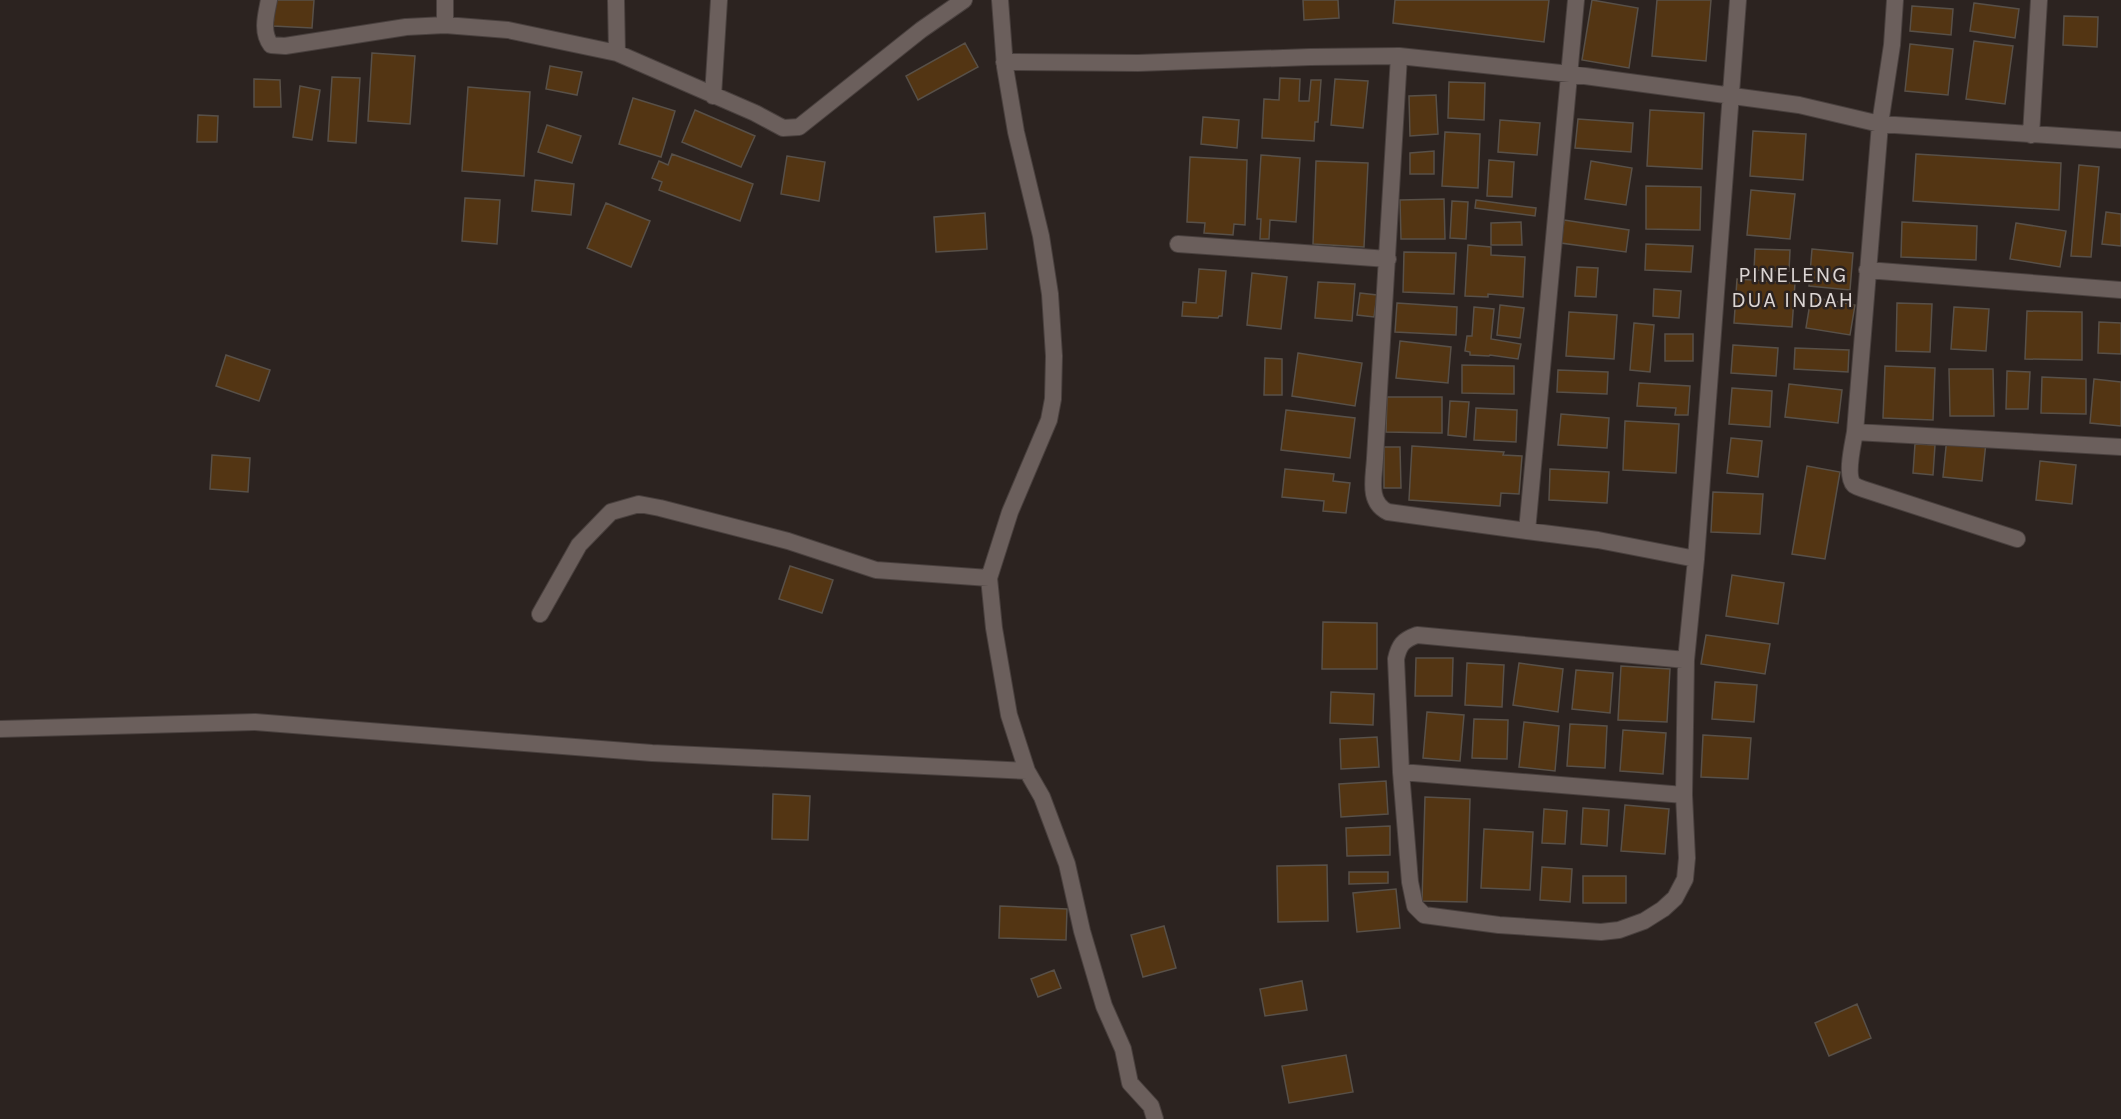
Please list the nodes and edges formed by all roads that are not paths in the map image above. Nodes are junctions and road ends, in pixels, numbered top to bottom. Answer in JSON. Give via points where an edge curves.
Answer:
{"nodes":[{"id":1,"x":269,"y":0,"type":"edge"},
{"id":2,"x":445,"y":0,"type":"edge"},
{"id":3,"x":616,"y":0,"type":"edge"},
{"id":4,"x":719,"y":0,"type":"edge"},
{"id":5,"x":964,"y":0,"type":"edge"},
{"id":6,"x":1000,"y":0,"type":"edge"},
{"id":7,"x":1576,"y":0,"type":"edge"},
{"id":8,"x":1738,"y":0,"type":"edge"},
{"id":9,"x":1895,"y":0,"type":"edge"},
{"id":10,"x":2039,"y":0,"type":"edge"},
{"id":11,"x":445,"y":25,"type":"junction"},
{"id":12,"x":617,"y":53,"type":"junction"},
{"id":13,"x":1400,"y":56,"type":"junction"},
{"id":14,"x":1004,"y":62,"type":"junction"},
{"id":15,"x":1570,"y":74,"type":"junction"},
{"id":16,"x":713,"y":96,"type":"junction"},
{"id":17,"x":1731,"y":96,"type":"junction"},
{"id":18,"x":1880,"y":124,"type":"junction"},
{"id":19,"x":2031,"y":135,"type":"junction"},
{"id":20,"x":2121,"y":140,"type":"edge"},
{"id":21,"x":1178,"y":244,"type":"dead end"},
{"id":22,"x":1388,"y":258,"type":"junction"},
{"id":23,"x":1867,"y":270,"type":"junction"},
{"id":24,"x":2121,"y":290,"type":"edge"},
{"id":25,"x":1855,"y":432,"type":"junction"},
{"id":26,"x":2121,"y":447,"type":"edge"},
{"id":27,"x":1527,"y":531,"type":"junction"},
{"id":28,"x":2017,"y":539,"type":"dead end"},
{"id":29,"x":1696,"y":559,"type":"junction"},
{"id":30,"x":989,"y":578,"type":"junction"},
{"id":31,"x":540,"y":614,"type":"dead end"},
{"id":32,"x":1686,"y":660,"type":"junction"},
{"id":33,"x":0,"y":729,"type":"edge"},
{"id":34,"x":1027,"y":771,"type":"junction"},
{"id":35,"x":1401,"y":772,"type":"junction"},
{"id":36,"x":1684,"y":795,"type":"junction"},
{"id":37,"x":1155,"y":1119,"type":"edge"}],
"edges":[{"from":1,"to":11,"type":"street","via":[[265,30],[271,45]]},
{"from":2,"to":11,"type":"street"},
{"from":3,"to":12,"type":"street"},
{"from":4,"to":16,"type":"street"},
{"from":5,"to":16,"type":"street","via":[[799,127],[783,128]]},
{"from":6,"to":14,"type":"street"},
{"from":7,"to":15,"type":"street"},
{"from":8,"to":17,"type":"street"},
{"from":9,"to":18,"type":"street"},
{"from":10,"to":19,"type":"street"},
{"from":11,"to":12,"type":"street","via":[[508,30]]},
{"from":12,"to":16,"type":"street"},
{"from":13,"to":14,"type":"street","via":[[1138,63]]},
{"from":13,"to":15,"type":"street"},
{"from":13,"to":22,"type":"street"},
{"from":14,"to":30,"type":"street","via":[[1045,260],[1053,333],[1053,399],[1044,434],[1010,512]]},
{"from":15,"to":17,"type":"street"},
{"from":15,"to":27,"type":"street"},
{"from":17,"to":18,"type":"street","via":[[1798,105]]},
{"from":17,"to":29,"type":"street"},
{"from":18,"to":19,"type":"street"},
{"from":18,"to":23,"type":"street"},
{"from":19,"to":20,"type":"street"},
{"from":21,"to":22,"type":"street"},
{"from":22,"to":27,"type":"street","via":[[1375,501],[1388,512]]},
{"from":23,"to":24,"type":"street"},
{"from":23,"to":25,"type":"street"},
{"from":25,"to":26,"type":"street"},
{"from":25,"to":28,"type":"street","via":[[1850,467],[1854,485]]},
{"from":27,"to":29,"type":"street"},
{"from":29,"to":32,"type":"street"},
{"from":30,"to":31,"type":"street","via":[[876,570],[788,542],[639,504],[611,512],[579,545]]},
{"from":30,"to":34,"type":"street","via":[[1010,715]]},
{"from":32,"to":35,"type":"street","via":[[1416,635],[1405,639],[1396,659]]},
{"from":32,"to":36,"type":"street"},
{"from":33,"to":34,"type":"street","via":[[255,722],[652,753]]},
{"from":34,"to":37,"type":"street","via":[[1042,797],[1067,864],[1082,931],[1104,1006],[1123,1049],[1130,1083],[1151,1106]]},
{"from":35,"to":36,"type":"street"},
{"from":35,"to":36,"type":"street","via":[[1415,906],[1424,915],[1499,925],[1601,932],[1644,921],[1663,909],[1675,898],[1685,879]]}]}
